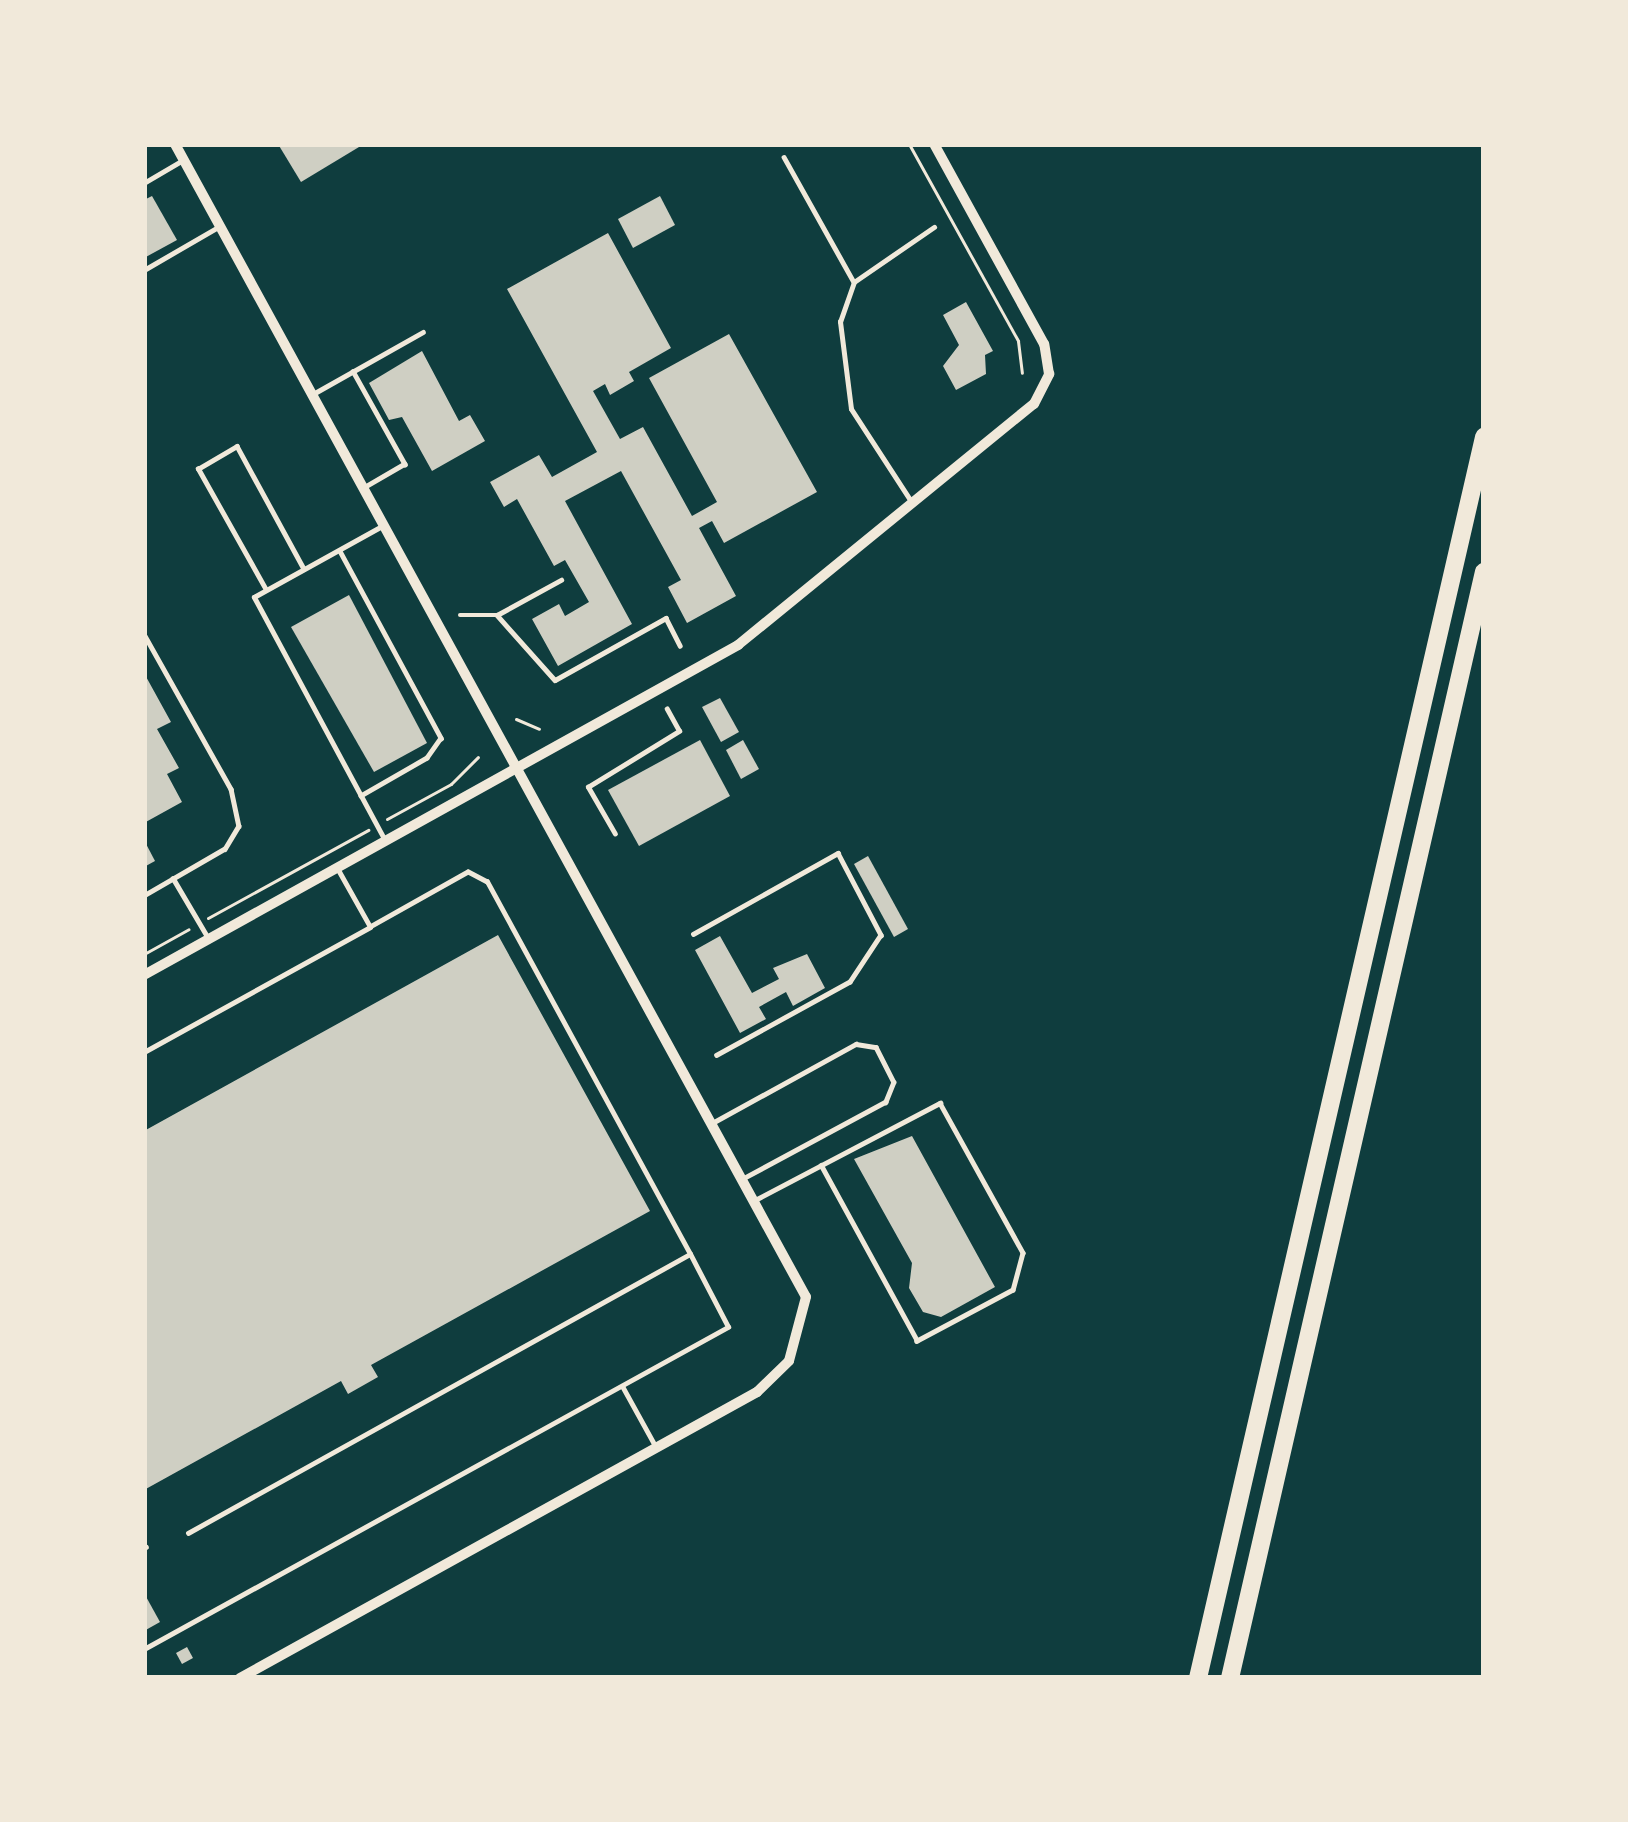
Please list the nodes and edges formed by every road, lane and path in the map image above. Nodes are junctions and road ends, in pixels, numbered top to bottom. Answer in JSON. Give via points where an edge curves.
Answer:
{"nodes":[{"id":1,"x":175,"y":144,"type":"edge"},
{"id":2,"x":909,"y":144,"type":"edge"},
{"id":3,"x":934,"y":144,"type":"edge"},
{"id":4,"x":784,"y":157,"type":"dead end"},
{"id":5,"x":183,"y":160,"type":"junction"},
{"id":6,"x":144,"y":183,"type":"edge"},
{"id":7,"x":220,"y":226,"type":"junction"},
{"id":8,"x":934,"y":227,"type":"dead end"},
{"id":9,"x":144,"y":270,"type":"edge"},
{"id":10,"x":854,"y":282,"type":"junction"},
{"id":11,"x":423,"y":332,"type":"dead end"},
{"id":12,"x":353,"y":371,"type":"junction"},
{"id":13,"x":1022,"y":373,"type":"dead end"},
{"id":14,"x":313,"y":394,"type":"junction"},
{"id":15,"x":1484,"y":437,"type":"edge"},
{"id":16,"x":365,"y":487,"type":"junction"},
{"id":17,"x":914,"y":506,"type":"junction"},
{"id":18,"x":385,"y":524,"type":"junction"},
{"id":19,"x":340,"y":550,"type":"junction"},
{"id":20,"x":304,"y":569,"type":"junction"},
{"id":21,"x":1484,"y":572,"type":"edge"},
{"id":22,"x":561,"y":580,"type":"dead end"},
{"id":23,"x":266,"y":590,"type":"junction"},
{"id":24,"x":460,"y":614,"type":"dead end"},
{"id":25,"x":497,"y":615,"type":"junction"},
{"id":26,"x":144,"y":634,"type":"edge"},
{"id":27,"x":680,"y":646,"type":"dead end"},
{"id":28,"x":667,"y":710,"type":"dead end"},
{"id":29,"x":516,"y":719,"type":"dead end"},
{"id":30,"x":539,"y":729,"type":"dead end"},
{"id":31,"x":478,"y":757,"type":"dead end"},
{"id":32,"x":520,"y":766,"type":"junction"},
{"id":33,"x":361,"y":796,"type":"junction"},
{"id":34,"x":377,"y":825,"type":"junction"},
{"id":35,"x":615,"y":834,"type":"dead end"},
{"id":36,"x":386,"y":842,"type":"junction"},
{"id":37,"x":338,"y":868,"type":"junction"},
{"id":38,"x":173,"y":878,"type":"junction"},
{"id":39,"x":144,"y":896,"type":"edge"},
{"id":40,"x":200,"y":923,"type":"junction"},
{"id":41,"x":370,"y":927,"type":"junction"},
{"id":42,"x":693,"y":934,"type":"dead end"},
{"id":43,"x":209,"y":939,"type":"junction"},
{"id":44,"x":144,"y":954,"type":"edge"},
{"id":45,"x":144,"y":975,"type":"edge"},
{"id":46,"x":144,"y":1052,"type":"edge"},
{"id":47,"x":717,"y":1055,"type":"dead end"},
{"id":48,"x":714,"y":1122,"type":"junction"},
{"id":49,"x":821,"y":1166,"type":"junction"},
{"id":50,"x":745,"y":1178,"type":"junction"},
{"id":51,"x":757,"y":1199,"type":"junction"},
{"id":52,"x":690,"y":1254,"type":"junction"},
{"id":53,"x":623,"y":1387,"type":"junction"},
{"id":54,"x":657,"y":1448,"type":"junction"},
{"id":55,"x":188,"y":1533,"type":"dead end"},
{"id":56,"x":144,"y":1649,"type":"edge"},
{"id":57,"x":240,"y":1678,"type":"edge"},
{"id":58,"x":1198,"y":1678,"type":"edge"},
{"id":59,"x":1230,"y":1678,"type":"edge"}],
"edges":[{"from":1,"to":5,"type":"street"},
{"from":2,"to":13,"type":"path","via":[[1018,341]]},
{"from":3,"to":17,"type":"street","via":[[1044,344],[1049,374],[1034,404]]},
{"from":4,"to":10,"type":"lane"},
{"from":5,"to":6,"type":"lane"},
{"from":5,"to":7,"type":"street"},
{"from":7,"to":9,"type":"lane"},
{"from":7,"to":14,"type":"street"},
{"from":8,"to":10,"type":"lane"},
{"from":10,"to":17,"type":"lane","via":[[839,322],[840,371],[851,409]]},
{"from":11,"to":12,"type":"lane"},
{"from":12,"to":14,"type":"lane"},
{"from":12,"to":16,"type":"lane","via":[[405,464]]},
{"from":14,"to":16,"type":"street"},
{"from":15,"to":58,"type":"highway"},
{"from":16,"to":18,"type":"street"},
{"from":17,"to":32,"type":"street","via":[[739,645]]},
{"from":18,"to":19,"type":"lane"},
{"from":18,"to":32,"type":"street"},
{"from":19,"to":20,"type":"lane"},
{"from":19,"to":33,"type":"lane","via":[[441,738],[427,758]]},
{"from":20,"to":23,"type":"lane"},
{"from":20,"to":23,"type":"lane","via":[[237,446],[198,469]]},
{"from":21,"to":59,"type":"highway"},
{"from":22,"to":25,"type":"lane"},
{"from":23,"to":33,"type":"lane","via":[[254,597]]},
{"from":24,"to":25,"type":"lane"},
{"from":25,"to":27,"type":"lane","via":[[555,680],[666,618]]},
{"from":26,"to":38,"type":"lane","via":[[238,808],[233,840]]},
{"from":28,"to":35,"type":"lane","via":[[679,731],[588,787]]},
{"from":29,"to":30,"type":"path"},
{"from":31,"to":34,"type":"path","via":[[451,784]]},
{"from":32,"to":36,"type":"street"},
{"from":32,"to":48,"type":"street"},
{"from":33,"to":34,"type":"lane"},
{"from":34,"to":36,"type":"lane"},
{"from":34,"to":40,"type":"path"},
{"from":36,"to":37,"type":"street"},
{"from":37,"to":41,"type":"lane"},
{"from":37,"to":43,"type":"street"},
{"from":38,"to":39,"type":"lane"},
{"from":38,"to":40,"type":"lane"},
{"from":40,"to":43,"type":"lane"},
{"from":40,"to":44,"type":"path"},
{"from":41,"to":46,"type":"lane"},
{"from":41,"to":52,"type":"lane","via":[[468,872],[487,882]]},
{"from":42,"to":47,"type":"lane","via":[[838,853],[881,935],[850,982]]},
{"from":43,"to":45,"type":"street"},
{"from":48,"to":50,"type":"street"},
{"from":48,"to":50,"type":"lane","via":[[856,1044],[876,1047],[894,1082],[886,1102]]},
{"from":49,"to":49,"type":"lane","via":[[940,1103],[1023,1252],[1013,1290],[917,1341]]},
{"from":49,"to":51,"type":"lane"},
{"from":50,"to":51,"type":"street"},
{"from":51,"to":54,"type":"street","via":[[799,1274],[802,1336],[775,1378]]},
{"from":52,"to":53,"type":"lane","via":[[728,1327]]},
{"from":52,"to":55,"type":"lane"},
{"from":53,"to":54,"type":"lane"},
{"from":53,"to":56,"type":"lane"},
{"from":54,"to":57,"type":"street"}]}
